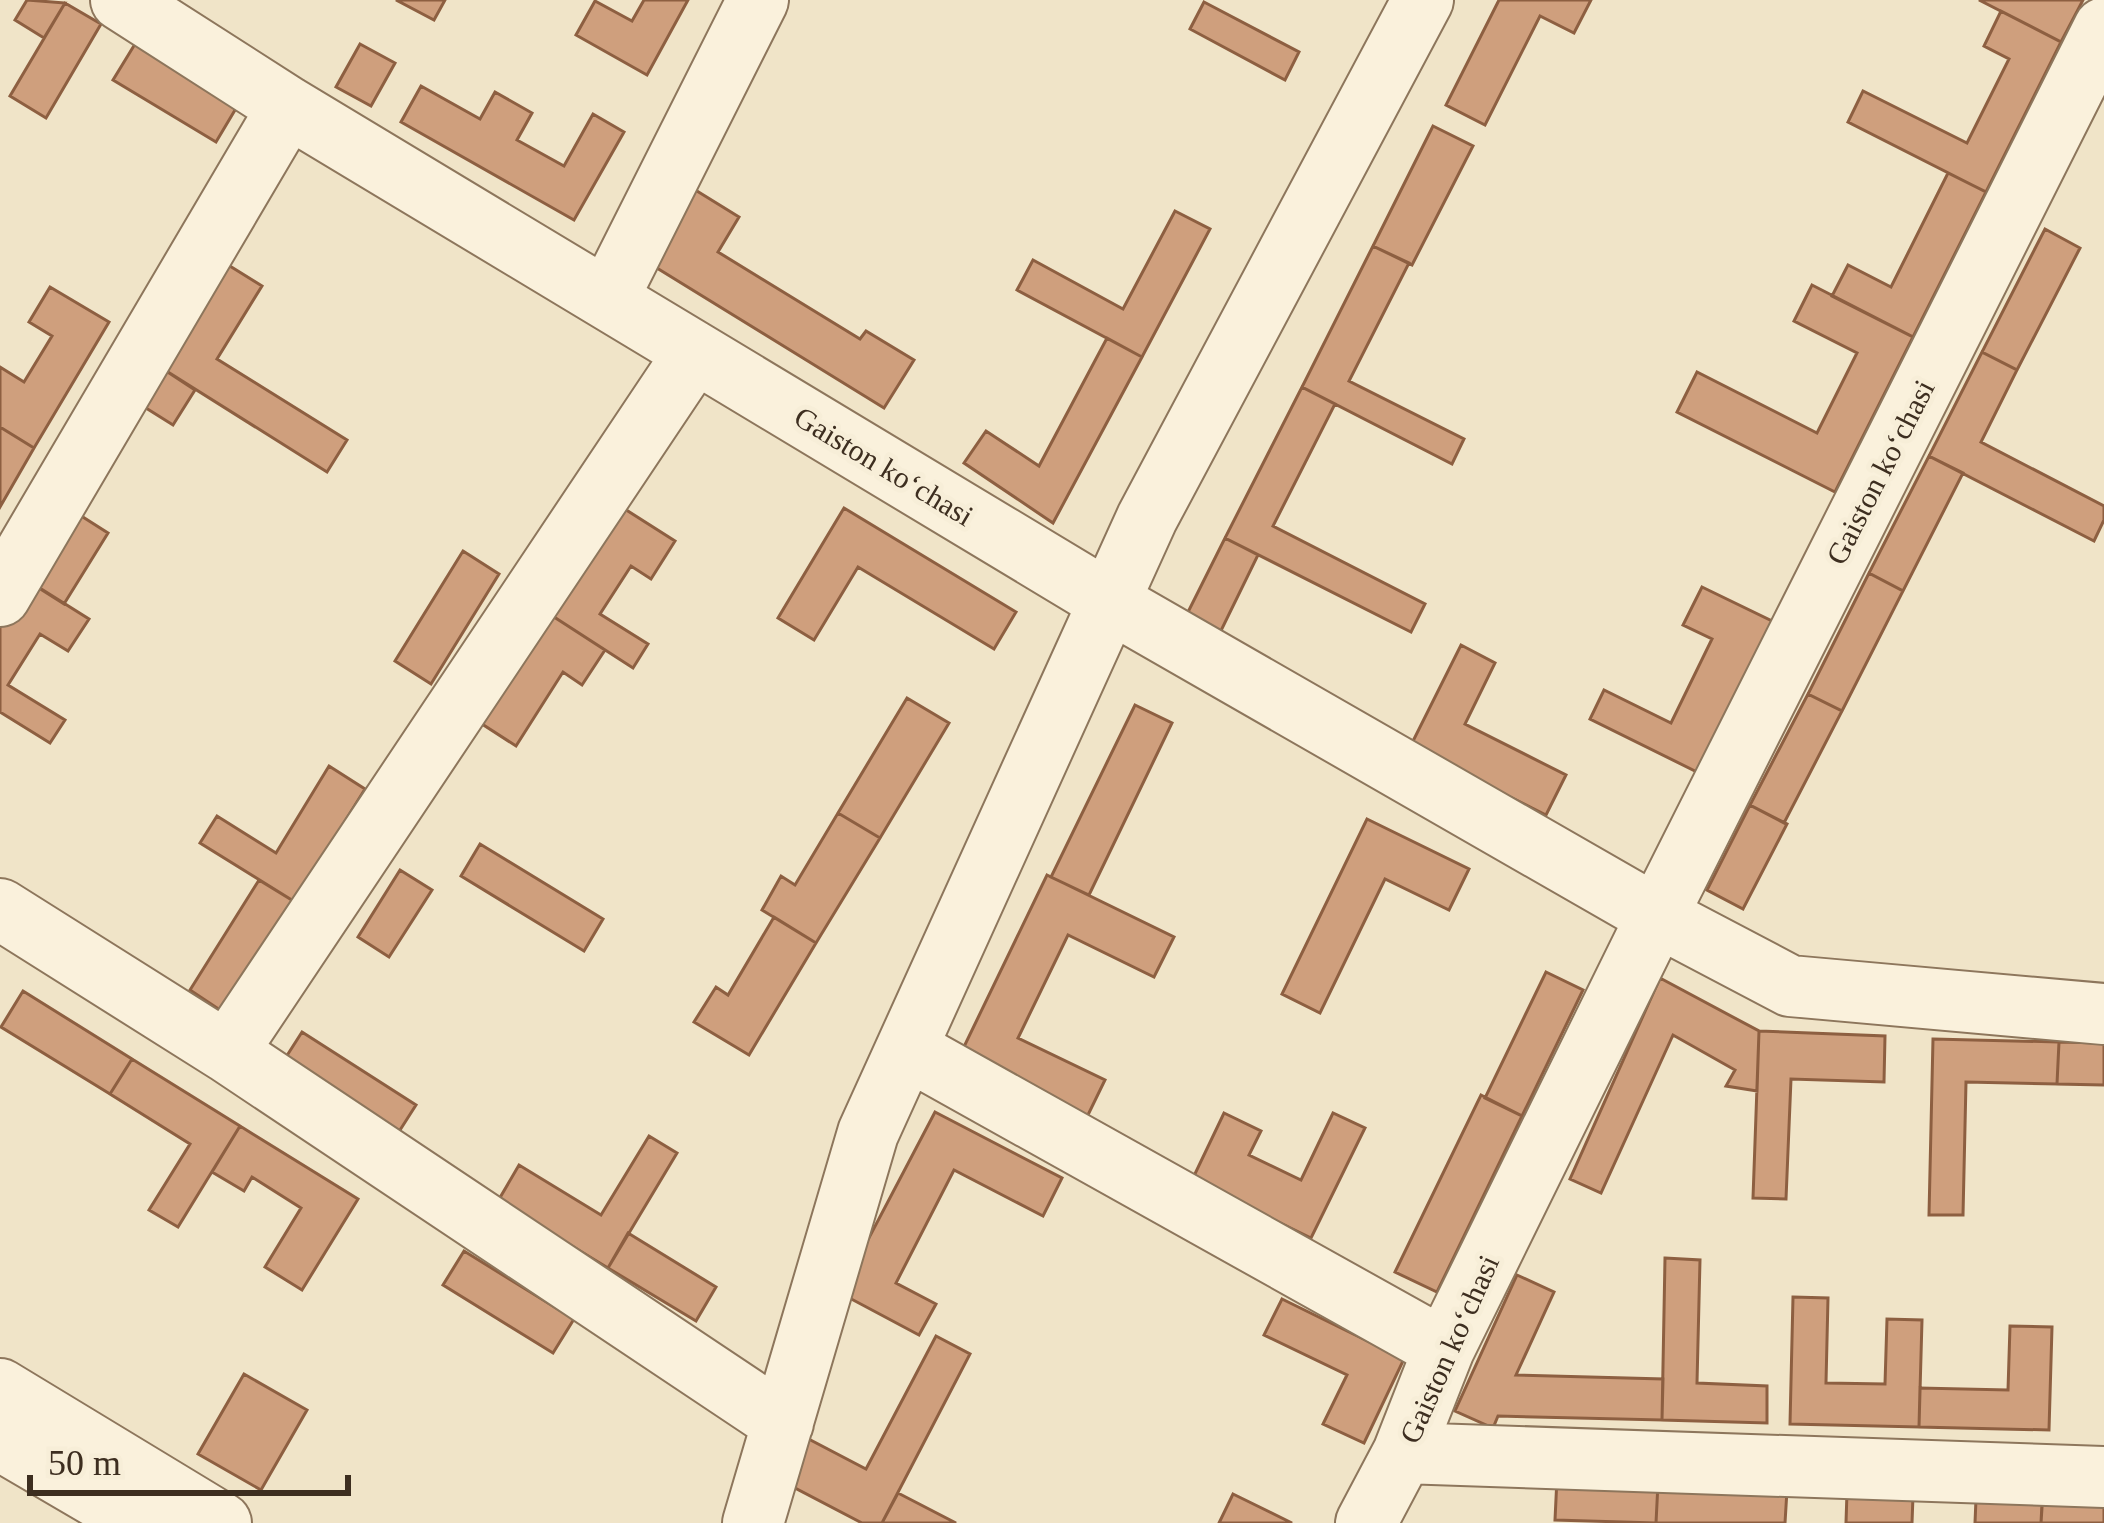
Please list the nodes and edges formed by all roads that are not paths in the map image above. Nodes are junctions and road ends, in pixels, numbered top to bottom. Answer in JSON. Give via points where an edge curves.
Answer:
{"nodes":[{"id":1,"x":121,"y":0,"type":"edge"},
{"id":2,"x":758,"y":0,"type":"edge"},
{"id":3,"x":1423,"y":0,"type":"edge"},
{"id":4,"x":2104,"y":28,"type":"edge"},
{"id":5,"x":288,"y":107,"type":"junction"},
{"id":6,"x":608,"y":298,"type":"junction"},
{"id":7,"x":695,"y":352,"type":"junction"},
{"id":8,"x":0,"y":596,"type":"edge"},
{"id":9,"x":1110,"y":602,"type":"junction"},
{"id":10,"x":0,"y":909,"type":"edge"},
{"id":11,"x":1657,"y":916,"type":"junction"},
{"id":12,"x":2104,"y":1014,"type":"edge"},
{"id":13,"x":907,"y":1049,"type":"junction"},
{"id":14,"x":227,"y":1052,"type":"junction"},
{"id":15,"x":1444,"y":1349,"type":"junction"},
{"id":16,"x":0,"y":1389,"type":"edge"},
{"id":17,"x":783,"y":1423,"type":"junction"},
{"id":18,"x":0,"y":1439,"type":"edge"},
{"id":19,"x":1402,"y":1453,"type":"junction"},
{"id":20,"x":2104,"y":1477,"type":"edge"},
{"id":21,"x":768,"y":1517,"type":"edge"},
{"id":22,"x":142,"y":1523,"type":"edge"},
{"id":23,"x":221,"y":1523,"type":"edge"},
{"id":24,"x":1366,"y":1523,"type":"edge"}],
"edges":[{"from":1,"to":5,"type":"street","name":"Gaiston koʻchasi"},
{"from":2,"to":6,"type":"street"},
{"from":3,"to":9,"type":"street"},
{"from":4,"to":11,"type":"street","name":"Gaiston koʻchasi"},
{"from":5,"to":6,"type":"street","name":"Gaiston koʻchasi"},
{"from":5,"to":8,"type":"street"},
{"from":6,"to":7,"type":"street","name":"Gaiston koʻchasi"},
{"from":7,"to":9,"type":"street","name":"Gaiston koʻchasi"},
{"from":7,"to":14,"type":"street"},
{"from":9,"to":11,"type":"street","name":"Gaiston koʻchasi"},
{"from":9,"to":13,"type":"street"},
{"from":10,"to":14,"type":"street"},
{"from":11,"to":12,"type":"street","via":[[1790,986]]},
{"from":11,"to":15,"type":"street","name":"Gaiston koʻchasi"},
{"from":13,"to":15,"type":"street"},
{"from":13,"to":17,"type":"street","via":[[868,1133]]},
{"from":14,"to":17,"type":"street"},
{"from":15,"to":19,"type":"street","name":"Gaiston koʻchasi"},
{"from":16,"to":23,"type":"street"},
{"from":17,"to":21,"type":"street"},
{"from":18,"to":22,"type":"street"},
{"from":19,"to":20,"type":"street"},
{"from":19,"to":24,"type":"street","name":"Gaiston koʻchasi"}]}
